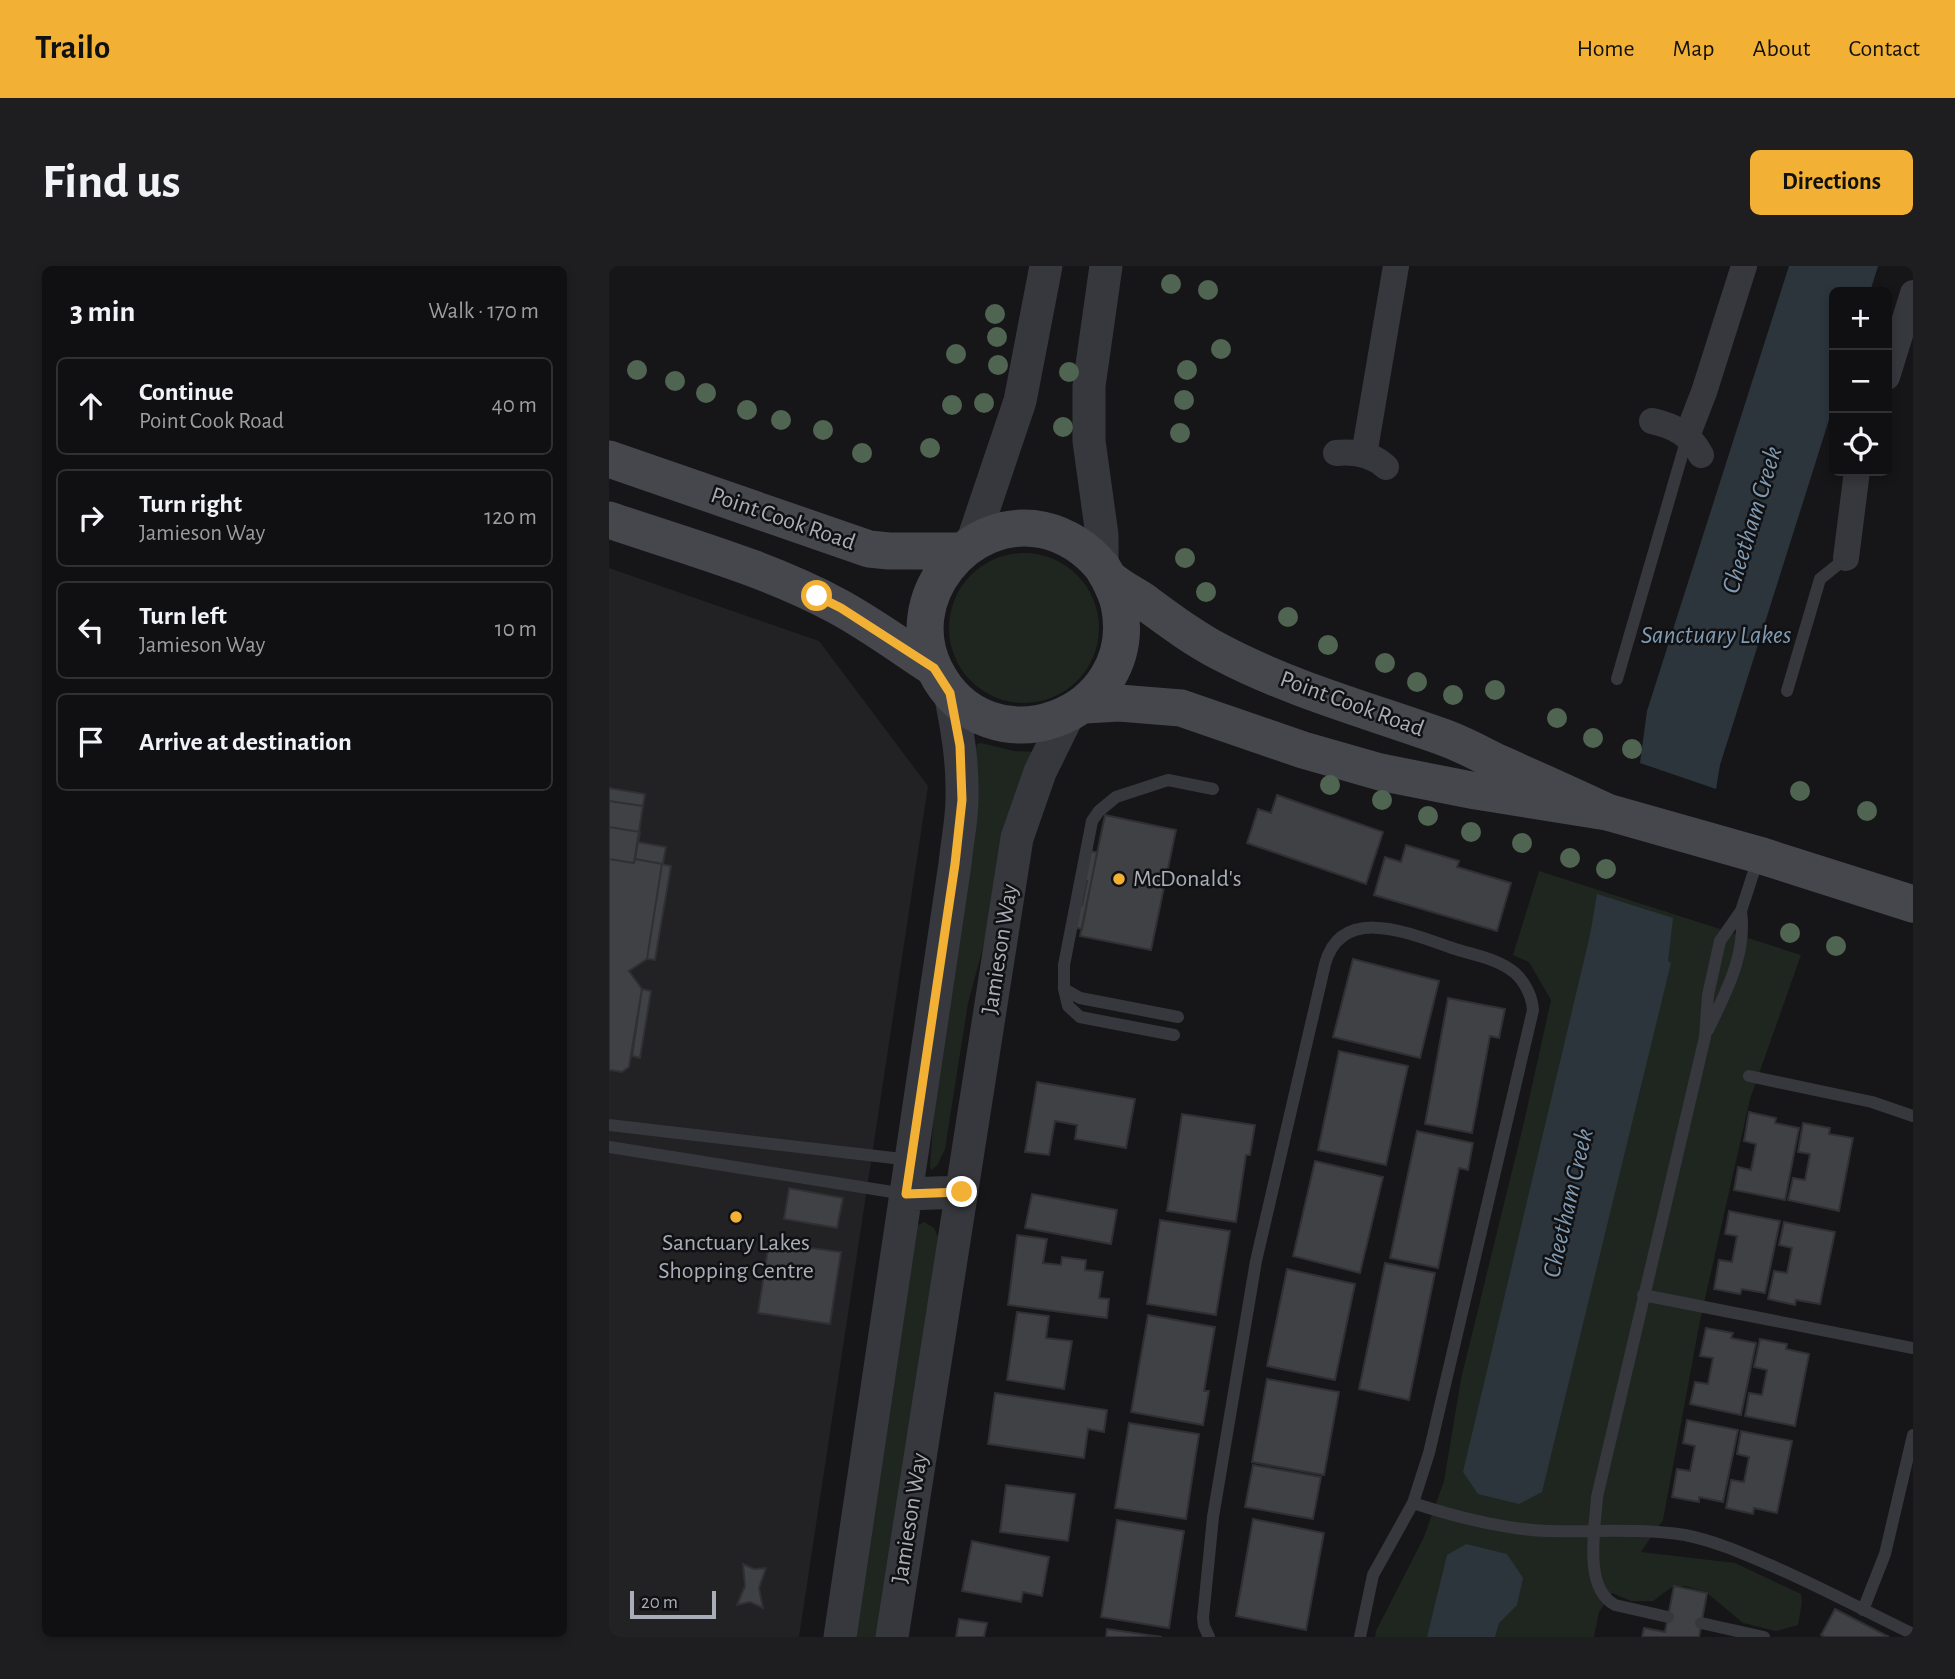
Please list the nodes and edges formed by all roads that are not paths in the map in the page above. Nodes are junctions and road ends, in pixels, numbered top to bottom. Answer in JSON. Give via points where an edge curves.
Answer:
{"nodes":[{"id":1,"x":1046,"y":266,"type":"edge"},
{"id":2,"x":1106,"y":266,"type":"edge"},
{"id":3,"x":1396,"y":266,"type":"edge"},
{"id":4,"x":1744,"y":266,"type":"edge"},
{"id":5,"x":1913,"y":293,"type":"edge"},
{"id":6,"x":1892,"y":361,"type":"edge"},
{"id":7,"x":1652,"y":421,"type":"dead end"},
{"id":8,"x":1694,"y":445,"type":"junction"},
{"id":9,"x":1336,"y":453,"type":"dead end"},
{"id":10,"x":609,"y":459,"type":"edge"},
{"id":11,"x":1856,"y":476,"type":"edge"},
{"id":12,"x":609,"y":520,"type":"edge"},
{"id":13,"x":966,"y":547,"type":"junction"},
{"id":14,"x":1846,"y":558,"type":"joint"},
{"id":15,"x":1105,"y":572,"type":"junction"},
{"id":16,"x":1617,"y":679,"type":"dead end"},
{"id":17,"x":942,"y":681,"type":"junction"},
{"id":18,"x":1787,"y":691,"type":"dead end"},
{"id":19,"x":1077,"y":710,"type":"junction"},
{"id":20,"x":1213,"y":789,"type":"dead end"},
{"id":21,"x":1607,"y":812,"type":"junction"},
{"id":22,"x":1759,"y":855,"type":"junction"},
{"id":23,"x":1913,"y":904,"type":"edge"},
{"id":24,"x":1741,"y":911,"type":"junction"},
{"id":25,"x":1064,"y":989,"type":"junction"},
{"id":26,"x":1178,"y":1017,"type":"dead end"},
{"id":27,"x":1174,"y":1035,"type":"dead end"},
{"id":28,"x":1705,"y":1037,"type":"junction"},
{"id":29,"x":1749,"y":1076,"type":"dead end"},
{"id":30,"x":1913,"y":1116,"type":"edge"},
{"id":31,"x":609,"y":1125,"type":"edge"},
{"id":32,"x":609,"y":1147,"type":"edge"},
{"id":33,"x":911,"y":1160,"type":"junction"},
{"id":34,"x":962,"y":1192,"type":"junction"},
{"id":35,"x":906,"y":1194,"type":"junction"},
{"id":36,"x":1643,"y":1295,"type":"junction"},
{"id":37,"x":1913,"y":1348,"type":"edge"},
{"id":38,"x":1913,"y":1434,"type":"edge"},
{"id":39,"x":1413,"y":1503,"type":"junction"},
{"id":40,"x":1595,"y":1530,"type":"junction"},
{"id":41,"x":1863,"y":1610,"type":"junction"},
{"id":42,"x":1668,"y":1617,"type":"dead end"},
{"id":43,"x":1701,"y":1623,"type":"dead end"},
{"id":44,"x":1913,"y":1634,"type":"edge"},
{"id":45,"x":840,"y":1637,"type":"edge"},
{"id":46,"x":891,"y":1637,"type":"edge"},
{"id":47,"x":1209,"y":1637,"type":"edge"},
{"id":48,"x":1360,"y":1637,"type":"edge"},
{"id":49,"x":1764,"y":1637,"type":"edge"}],
"edges":[{"from":1,"to":13,"type":"street","via":[[1020,401]]},
{"from":2,"to":15,"type":"street","via":[[1089,386],[1089,442]]},
{"from":3,"to":9,"type":"street","via":[[1375,461]]},
{"from":4,"to":8,"type":"street","via":[[1704,392]]},
{"from":5,"to":6,"type":"street"},
{"from":7,"to":8,"type":"street","via":[[1666,424]]},
{"from":8,"to":16,"type":"lane"},
{"from":10,"to":13,"type":"main road","name":"Point Cook Road","via":[[869,549]]},
{"from":11,"to":14,"type":"street"},
{"from":12,"to":17,"type":"main road","via":[[724,558],[817,596],[841,608]]},
{"from":13,"to":15,"type":"main road","via":[[994,533],[1042,530],[1085,550]]},
{"from":13,"to":17,"type":"main road","via":[[943,570],[931,593],[926,618],[926,643]]},
{"from":14,"to":18,"type":"lane","via":[[1820,579]]},
{"from":15,"to":19,"type":"main road","via":[[1119,603],[1122,631],[1117,658],[1104,684]]},
{"from":15,"to":21,"type":"main road","name":"Point Cook Road","via":[[1221,653],[1320,695],[1444,737]]},
{"from":17,"to":19,"type":"main road","via":[[975,713],[1005,724],[1037,725]]},
{"from":17,"to":33,"type":"street","name":"Jamieson Way","via":[[960,746],[962,800]]},
{"from":19,"to":21,"type":"main road","name":"Point Cook Road","via":[[1131,704],[1181,708],[1380,772]]},
{"from":19,"to":34,"type":"street","name":"Jamieson Way","via":[[1040,772],[1017,838]]},
{"from":20,"to":25,"type":"lane","via":[[1168,780],[1116,797],[1099,811],[1092,821],[1064,965]]},
{"from":21,"to":22,"type":"main road","name":"Point Cook Road"},
{"from":22,"to":23,"type":"main road","name":"Point Cook Road"},
{"from":22,"to":24,"type":"lane"},
{"from":24,"to":28,"type":"lane","via":[[1744,928],[1735,967]]},
{"from":24,"to":28,"type":"lane","via":[[1720,942],[1708,995]]},
{"from":25,"to":26,"type":"lane","via":[[1080,998]]},
{"from":25,"to":27,"type":"lane","via":[[1067,1006],[1080,1017]]},
{"from":28,"to":36,"type":"lane"},
{"from":29,"to":30,"type":"lane","via":[[1872,1102]]},
{"from":31,"to":33,"type":"lane"},
{"from":32,"to":35,"type":"lane"},
{"from":33,"to":35,"type":"street","name":"Jamieson Way"},
{"from":34,"to":35,"type":"street"},
{"from":34,"to":46,"type":"street","name":"Jamieson Way"},
{"from":35,"to":45,"type":"street","name":"Jamieson Way"},
{"from":36,"to":37,"type":"lane"},
{"from":36,"to":40,"type":"lane","via":[[1600,1481]]},
{"from":38,"to":41,"type":"lane","via":[[1885,1554]]},
{"from":39,"to":40,"type":"lane","via":[[1494,1525]]},
{"from":39,"to":47,"type":"lane","via":[[1445,1392],[1531,1025],[1532,1004],[1521,979],[1506,967],[1394,929],[1371,927],[1339,939],[1328,954],[1257,1253],[1213,1517],[1203,1618]]},
{"from":39,"to":48,"type":"lane","via":[[1373,1575]]},
{"from":40,"to":41,"type":"lane","via":[[1701,1539],[1799,1578]]},
{"from":40,"to":42,"type":"lane","via":[[1594,1578],[1603,1597],[1615,1605]]},
{"from":41,"to":44,"type":"lane"},
{"from":43,"to":49,"type":"lane"}]}
